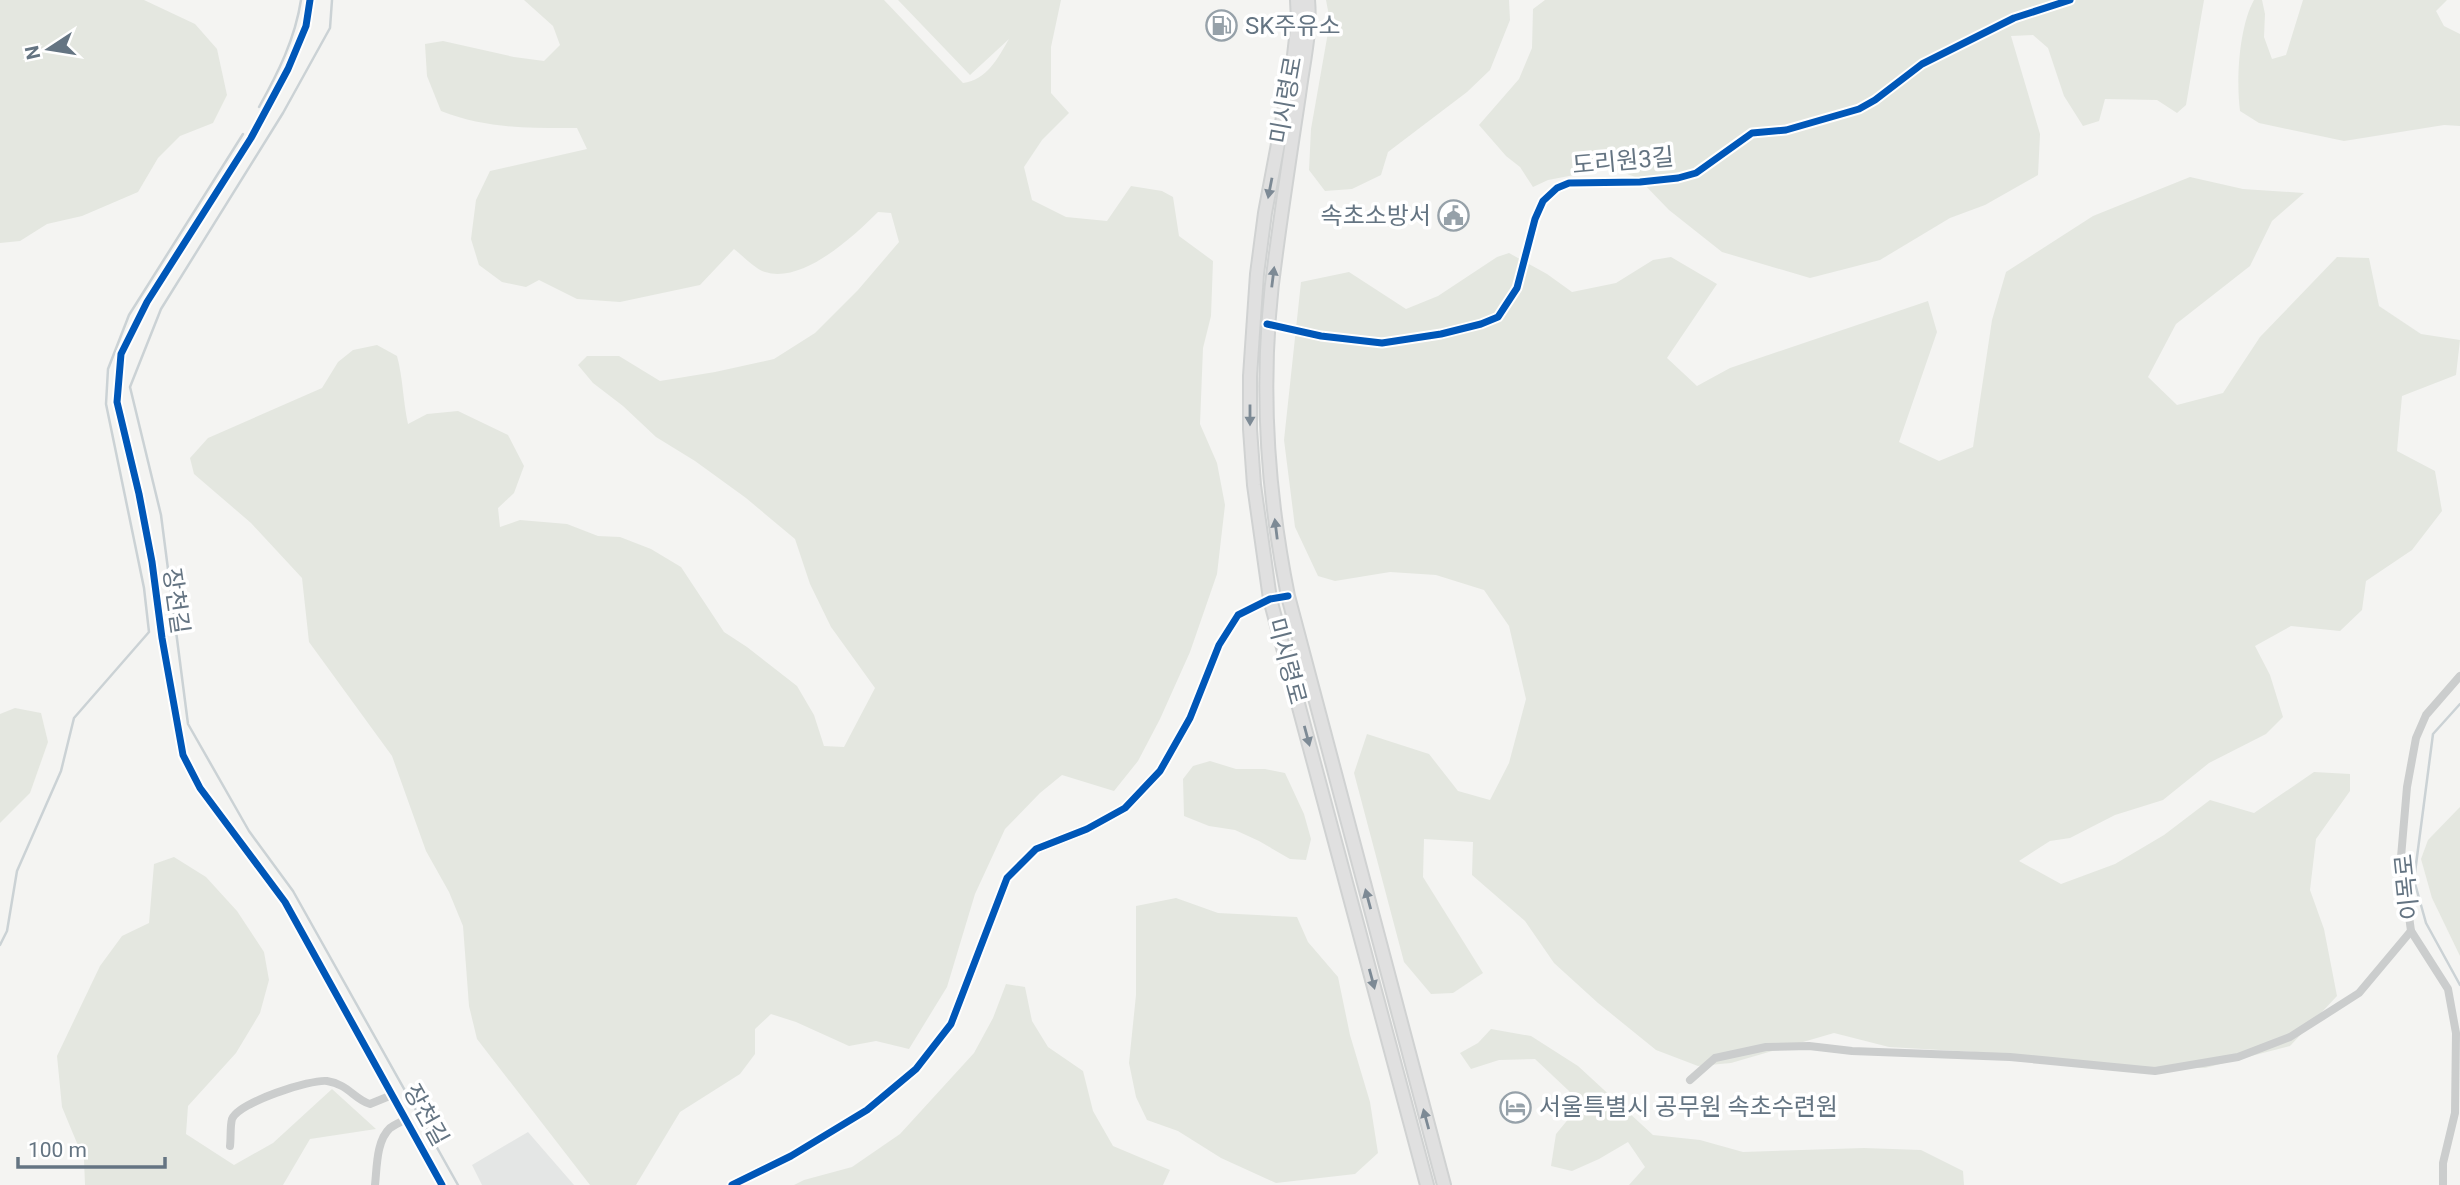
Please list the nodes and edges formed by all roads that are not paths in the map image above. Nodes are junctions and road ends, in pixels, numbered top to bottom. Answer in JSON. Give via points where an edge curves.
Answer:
{"nodes":[{"id":1,"x":310,"y":0,"type":"edge"},
{"id":2,"x":1297,"y":0,"type":"edge"},
{"id":3,"x":1308,"y":0,"type":"edge"},
{"id":4,"x":2070,"y":0,"type":"edge"},
{"id":5,"x":1267,"y":324,"type":"junction"},
{"id":6,"x":1288,"y":596,"type":"junction"},
{"id":7,"x":1270,"y":599,"type":"junction"},
{"id":8,"x":2460,"y":677,"type":"edge"},
{"id":9,"x":2410,"y":931,"type":"junction"},
{"id":10,"x":1689,"y":1080,"type":"dead end"},
{"id":11,"x":392,"y":1095,"type":"junction"},
{"id":12,"x":406,"y":1119,"type":"junction"},
{"id":13,"x":230,"y":1146,"type":"dead end"},
{"id":14,"x":375,"y":1185,"type":"edge"},
{"id":15,"x":442,"y":1185,"type":"edge"},
{"id":16,"x":732,"y":1185,"type":"edge"},
{"id":17,"x":1427,"y":1185,"type":"edge"},
{"id":18,"x":1444,"y":1185,"type":"edge"},
{"id":19,"x":2443,"y":1185,"type":"edge"}],
"edges":[{"from":1,"to":11,"type":"street","name":"장천길","via":[[306,26],[288,69],[251,138],[147,302],[121,354],[117,402],[152,562],[183,755],[200,788],[285,902]]},
{"from":2,"to":7,"type":"main road","name":"미시령로","one_way":true,"via":[[1293,64],[1260,249],[1250,376],[1254,485]]},
{"from":5,"to":3,"type":"main road","name":"미시령로","one_way":true,"via":[[1307,40]]},
{"from":4,"to":5,"type":"street","name":"도리원3길","via":[[2014,18],[1922,64],[1859,109],[1786,130],[1752,133],[1696,173],[1640,182],[1569,183],[1557,188],[1543,201],[1535,219],[1517,288],[1498,317],[1489,321],[1381,343]]},
{"from":6,"to":5,"type":"main road","name":"미시령로","one_way":true,"via":[[1268,460]]},
{"from":6,"to":7,"type":"street"},
{"from":18,"to":6,"type":"main road","name":"미시령로","one_way":true},
{"from":7,"to":16,"type":"street","via":[[1238,615],[1219,645],[1190,718],[1160,771],[1125,808],[1087,830],[1036,849],[1007,878],[951,1024],[916,1069],[867,1110]]},
{"from":7,"to":17,"type":"main road","name":"미시령로","one_way":true},
{"from":8,"to":9,"type":"street","name":"이목로","via":[[2426,715],[2416,738],[2401,857]]},
{"from":9,"to":10,"type":"street","via":[[2359,993],[2290,1037],[2238,1057],[2155,1071],[2010,1057],[1766,1047],[1715,1058]]},
{"from":9,"to":19,"type":"street","name":"이목로","via":[[2448,989],[2456,1033],[2455,1113],[2443,1163]]},
{"from":11,"to":12,"type":"street","name":"장천길"},
{"from":11,"to":13,"type":"street","via":[[370,1104],[344,1086],[326,1081],[274,1092],[233,1117]]},
{"from":12,"to":14,"type":"street","via":[[389,1129],[379,1149]]},
{"from":12,"to":15,"type":"street","name":"장천길"}]}
